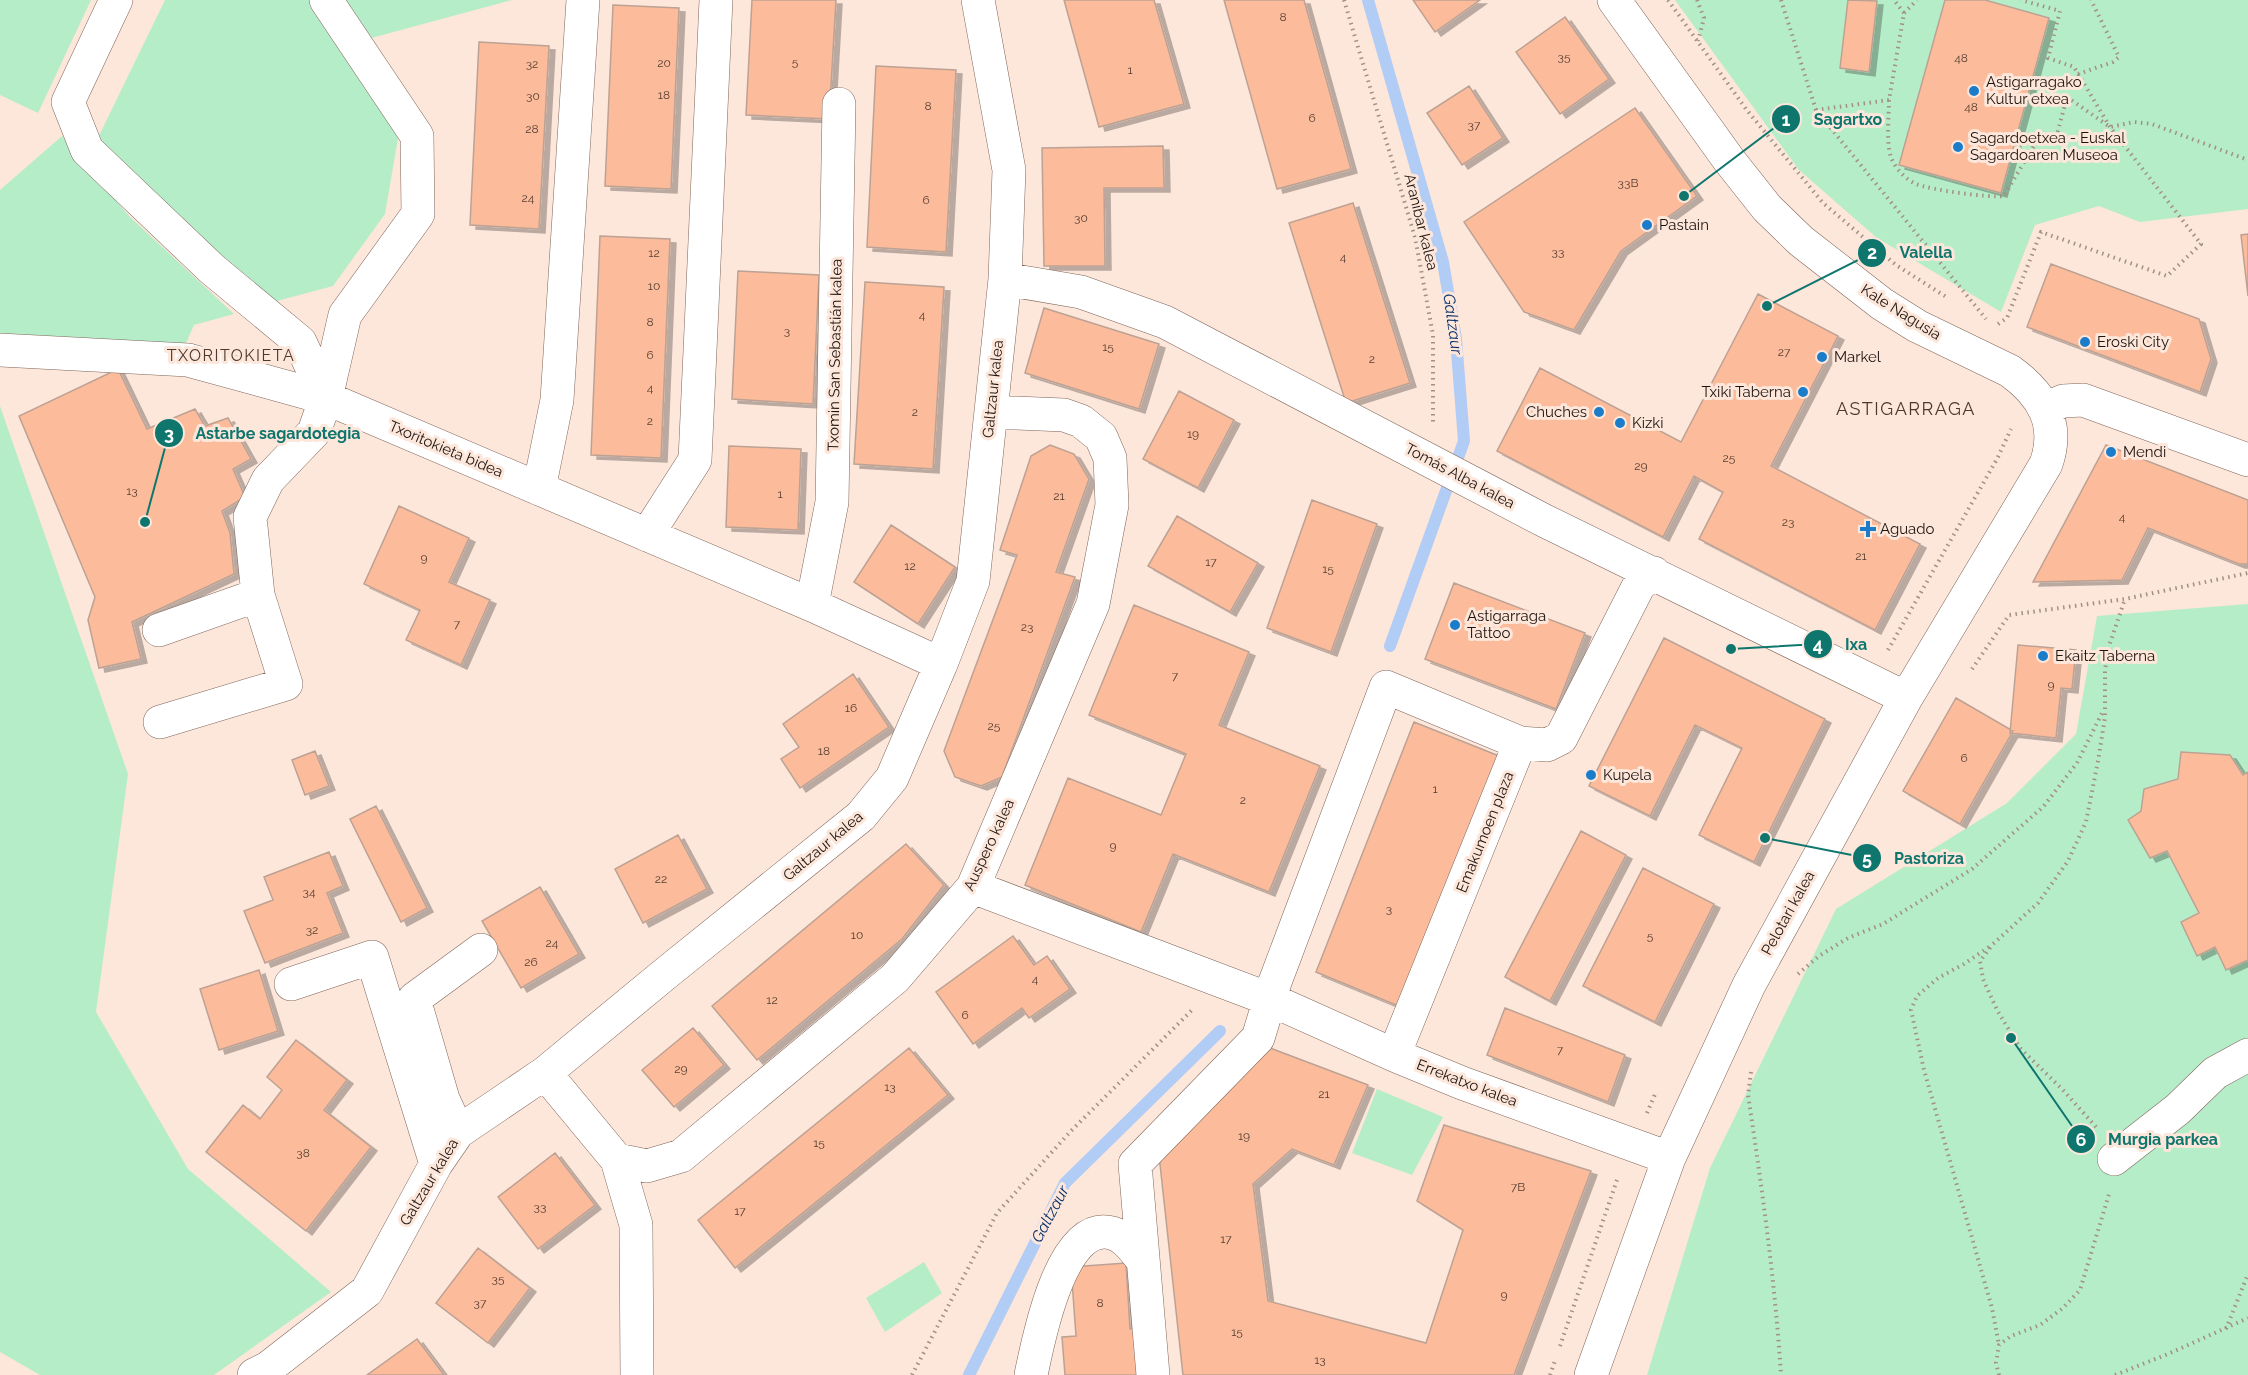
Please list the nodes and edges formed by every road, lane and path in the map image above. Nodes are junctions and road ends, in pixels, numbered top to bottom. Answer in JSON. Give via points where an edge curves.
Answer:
{"nodes":[{"id":1,"x":116,"y":0,"type":"edge"},
{"id":2,"x":326,"y":0,"type":"edge"},
{"id":3,"x":583,"y":0,"type":"edge"},
{"id":4,"x":716,"y":0,"type":"edge"},
{"id":5,"x":978,"y":0,"type":"edge"},
{"id":6,"x":1344,"y":0,"type":"edge"},
{"id":7,"x":1614,"y":0,"type":"edge"},
{"id":8,"x":1668,"y":0,"type":"edge"},
{"id":9,"x":1697,"y":0,"type":"edge"},
{"id":10,"x":1781,"y":0,"type":"edge"},
{"id":11,"x":1894,"y":0,"type":"edge"},
{"id":12,"x":1917,"y":0,"type":"edge"},
{"id":13,"x":2020,"y":0,"type":"edge"},
{"id":14,"x":2091,"y":0,"type":"edge"},
{"id":15,"x":1904,"y":13,"type":"junction"},
{"id":16,"x":1698,"y":42,"type":"junction"},
{"id":17,"x":2078,"y":74,"type":"junction"},
{"id":18,"x":1888,"y":100,"type":"junction"},
{"id":19,"x":839,"y":104,"type":"dead end"},
{"id":20,"x":1816,"y":110,"type":"junction"},
{"id":21,"x":2110,"y":127,"type":"junction"},
{"id":22,"x":2248,"y":160,"type":"edge"},
{"id":23,"x":1005,"y":279,"type":"junction"},
{"id":24,"x":1954,"y":302,"type":"dead end"},
{"id":25,"x":1974,"y":314,"type":"dead end"},
{"id":26,"x":1993,"y":327,"type":"junction"},
{"id":27,"x":0,"y":350,"type":"edge"},
{"id":28,"x":326,"y":398,"type":"junction"},
{"id":29,"x":2045,"y":410,"type":"junction"},
{"id":30,"x":991,"y":412,"type":"junction"},
{"id":31,"x":1428,"y":458,"type":"junction"},
{"id":32,"x":2248,"y":460,"type":"edge"},
{"id":33,"x":539,"y":489,"type":"junction"},
{"id":34,"x":647,"y":535,"type":"junction"},
{"id":35,"x":1654,"y":573,"type":"junction"},
{"id":36,"x":2248,"y":573,"type":"edge"},
{"id":37,"x":258,"y":595,"type":"junction"},
{"id":38,"x":2125,"y":599,"type":"junction"},
{"id":39,"x":812,"y":605,"type":"junction"},
{"id":40,"x":159,"y":630,"type":"dead end"},
{"id":41,"x":941,"y":664,"type":"junction"},
{"id":42,"x":1972,"y":669,"type":"dead end"},
{"id":43,"x":1906,"y":699,"type":"junction"},
{"id":44,"x":2104,"y":708,"type":"junction"},
{"id":45,"x":160,"y":722,"type":"dead end"},
{"id":46,"x":1520,"y":743,"type":"junction"},
{"id":47,"x":973,"y":887,"type":"junction"},
{"id":48,"x":1993,"y":944,"type":"junction"},
{"id":49,"x":481,"y":950,"type":"dead end"},
{"id":50,"x":1794,"y":977,"type":"dead end"},
{"id":51,"x":1221,"y":981,"type":"junction"},
{"id":52,"x":291,"y":984,"type":"dead end"},
{"id":53,"x":1269,"y":999,"type":"junction"},
{"id":54,"x":1394,"y":1055,"type":"junction"},
{"id":55,"x":2248,"y":1055,"type":"edge"},
{"id":56,"x":1752,"y":1066,"type":"dead end"},
{"id":57,"x":545,"y":1073,"type":"junction"},
{"id":58,"x":458,"y":1132,"type":"junction"},
{"id":59,"x":1669,"y":1158,"type":"junction"},
{"id":60,"x":617,"y":1160,"type":"junction"},
{"id":61,"x":2115,"y":1160,"type":"junction"},
{"id":62,"x":436,"y":1164,"type":"junction"},
{"id":63,"x":1143,"y":1261,"type":"junction"},
{"id":64,"x":2248,"y":1274,"type":"edge"},
{"id":65,"x":2248,"y":1318,"type":"edge"},
{"id":66,"x":2226,"y":1329,"type":"junction"},
{"id":67,"x":1999,"y":1345,"type":"junction"},
{"id":68,"x":254,"y":1375,"type":"edge"},
{"id":69,"x":637,"y":1375,"type":"edge"},
{"id":70,"x":912,"y":1375,"type":"edge"},
{"id":71,"x":1031,"y":1375,"type":"edge"},
{"id":72,"x":1153,"y":1375,"type":"edge"},
{"id":73,"x":1591,"y":1375,"type":"edge"},
{"id":74,"x":1781,"y":1375,"type":"edge"},
{"id":75,"x":1999,"y":1375,"type":"edge"},
{"id":76,"x":2115,"y":1375,"type":"edge"}],
"edges":[{"from":1,"to":28,"type":"street","via":[[68,102],[87,150],[212,269],[300,342]]},
{"from":2,"to":28,"type":"street","via":[[417,136],[418,214],[345,315]]},
{"from":3,"to":33,"type":"street","via":[[557,400]]},
{"from":4,"to":34,"type":"street","via":[[695,460]]},
{"from":5,"to":23,"type":"street","name":"Galtzaur kalea","via":[[1009,170]]},
{"from":6,"to":31,"type":"path","name":"Aranibar kalea","via":[[1415,237],[1433,335],[1433,422]]},
{"from":7,"to":29,"type":"street","name":"Kale Nagusia","via":[[1729,160],[1767,208],[1801,241],[1917,326],[2010,371],[2031,389]]},
{"from":8,"to":16,"type":"path"},
{"from":9,"to":16,"type":"path","via":[[1704,18]]},
{"from":10,"to":20,"type":"path"},
{"from":11,"to":15,"type":"path"},
{"from":12,"to":15,"type":"path"},
{"from":13,"to":17,"type":"path","via":[[2060,11],[2048,58],[2074,67]]},
{"from":14,"to":17,"type":"path","via":[[2119,57]]},
{"from":15,"to":18,"type":"path"},
{"from":16,"to":24,"type":"path","via":[[1746,110],[1823,203],[1896,265]]},
{"from":17,"to":21,"type":"path"},
{"from":18,"to":20,"type":"path"},
{"from":18,"to":21,"type":"path","via":[[1890,155],[1899,171],[1916,184],[1992,198],[2004,196],[2039,137],[2056,138],[2067,97]]},
{"from":19,"to":39,"type":"street","name":"Txomin San Sebastián kalea","via":[[832,502]]},
{"from":20,"to":26,"type":"path"},
{"from":21,"to":22,"type":"path","via":[[2134,122],[2152,124]]},
{"from":21,"to":26,"type":"path","via":[[2201,244],[2167,276],[2041,232],[2007,318]]},
{"from":23,"to":30,"type":"street","name":"Galtzaur kalea"},
{"from":23,"to":31,"type":"street","name":"Tomás Alba kalea","via":[[1081,292],[1165,322]]},
{"from":25,"to":26,"type":"path"},
{"from":27,"to":28,"type":"street","name":"Txoritokieta bidea","via":[[188,360]]},
{"from":28,"to":33,"type":"street","name":"Txoritokieta bidea"},
{"from":28,"to":37,"type":"street","via":[[314,432],[268,480],[250,517]]},
{"from":29,"to":32,"type":"street","via":[[2062,401],[2083,400]]},
{"from":29,"to":43,"type":"street","name":"Pelotari kalea","via":[[2052,437],[2046,464]]},
{"from":30,"to":41,"type":"street","name":"Galtzaur kalea","via":[[973,581]]},
{"from":30,"to":47,"type":"street","name":"Auspero kalea","via":[[1064,415],[1081,421],[1101,436],[1110,458],[1112,505],[1093,604]]},
{"from":31,"to":35,"type":"street","name":"Tomás Alba kalea","via":[[1545,521]]},
{"from":33,"to":34,"type":"street","name":"Txoritokieta bidea"},
{"from":34,"to":39,"type":"street","name":"Txoritokieta bidea"},
{"from":35,"to":43,"type":"street","name":"Tomás Alba kalea"},
{"from":35,"to":46,"type":"street","via":[[1639,585],[1561,738],[1547,745]]},
{"from":36,"to":38,"type":"path"},
{"from":37,"to":40,"type":"street"},
{"from":37,"to":45,"type":"street","via":[[286,684]]},
{"from":38,"to":42,"type":"path","via":[[2009,615]]},
{"from":38,"to":44,"type":"path","via":[[2108,654]]},
{"from":39,"to":41,"type":"street","name":"Txoritokieta bidea"},
{"from":41,"to":57,"type":"street","name":"Galtzaur kalea","via":[[892,778],[861,816]]},
{"from":43,"to":59,"type":"street","name":"Pelotari kalea","via":[[1749,985]]},
{"from":44,"to":48,"type":"path","via":[[2086,822],[2068,861],[2038,903]]},
{"from":44,"to":50,"type":"path","via":[[2077,763],[2043,807],[1972,869],[1883,924],[1848,938]]},
{"from":46,"to":53,"type":"street","via":[[1386,687]]},
{"from":46,"to":54,"type":"street","name":"Emakumoen plaza"},
{"from":47,"to":51,"type":"street","name":"Errekatxo kalea"},
{"from":47,"to":60,"type":"street","name":"Auspero kalea","via":[[895,978],[681,1156],[647,1166]]},
{"from":48,"to":61,"type":"path","via":[[1980,961],[1983,979],[1997,1010],[2020,1048],[2090,1119],[2113,1150]]},
{"from":48,"to":67,"type":"path","via":[[1938,978],[1917,996],[1911,1010]]},
{"from":49,"to":58,"type":"street","via":[[414,999],[443,1098]]},
{"from":51,"to":53,"type":"street","name":"Errekatxo kalea"},
{"from":51,"to":70,"type":"path","via":[[1071,1132],[997,1213]]},
{"from":52,"to":62,"type":"street","via":[[372,957]]},
{"from":53,"to":54,"type":"street","name":"Errekatxo kalea"},
{"from":53,"to":63,"type":"street","via":[[1258,1038],[1135,1164]]},
{"from":54,"to":59,"type":"street","name":"Errekatxo kalea"},
{"from":55,"to":61,"type":"street","via":[[2215,1073]]},
{"from":56,"to":74,"type":"path","via":[[1748,1095],[1771,1252]]},
{"from":57,"to":58,"type":"street","name":"Galtzaur kalea"},
{"from":57,"to":60,"type":"street"},
{"from":58,"to":62,"type":"street","name":"Galtzaur kalea"},
{"from":59,"to":73,"type":"street","name":"Pelotari kalea"},
{"from":60,"to":69,"type":"street","via":[[636,1225]]},
{"from":61,"to":67,"type":"path","via":[[2116,1170],[2080,1290],[2040,1324]]},
{"from":62,"to":68,"type":"street","name":"Galtzaur kalea","via":[[367,1291]]},
{"from":63,"to":71,"type":"street","via":[[1124,1238],[1111,1233],[1096,1233],[1080,1243],[1067,1257],[1053,1294]]},
{"from":63,"to":72,"type":"street"},
{"from":64,"to":66,"type":"path"},
{"from":65,"to":66,"type":"path"},
{"from":66,"to":76,"type":"path"},
{"from":67,"to":75,"type":"path"}]}
